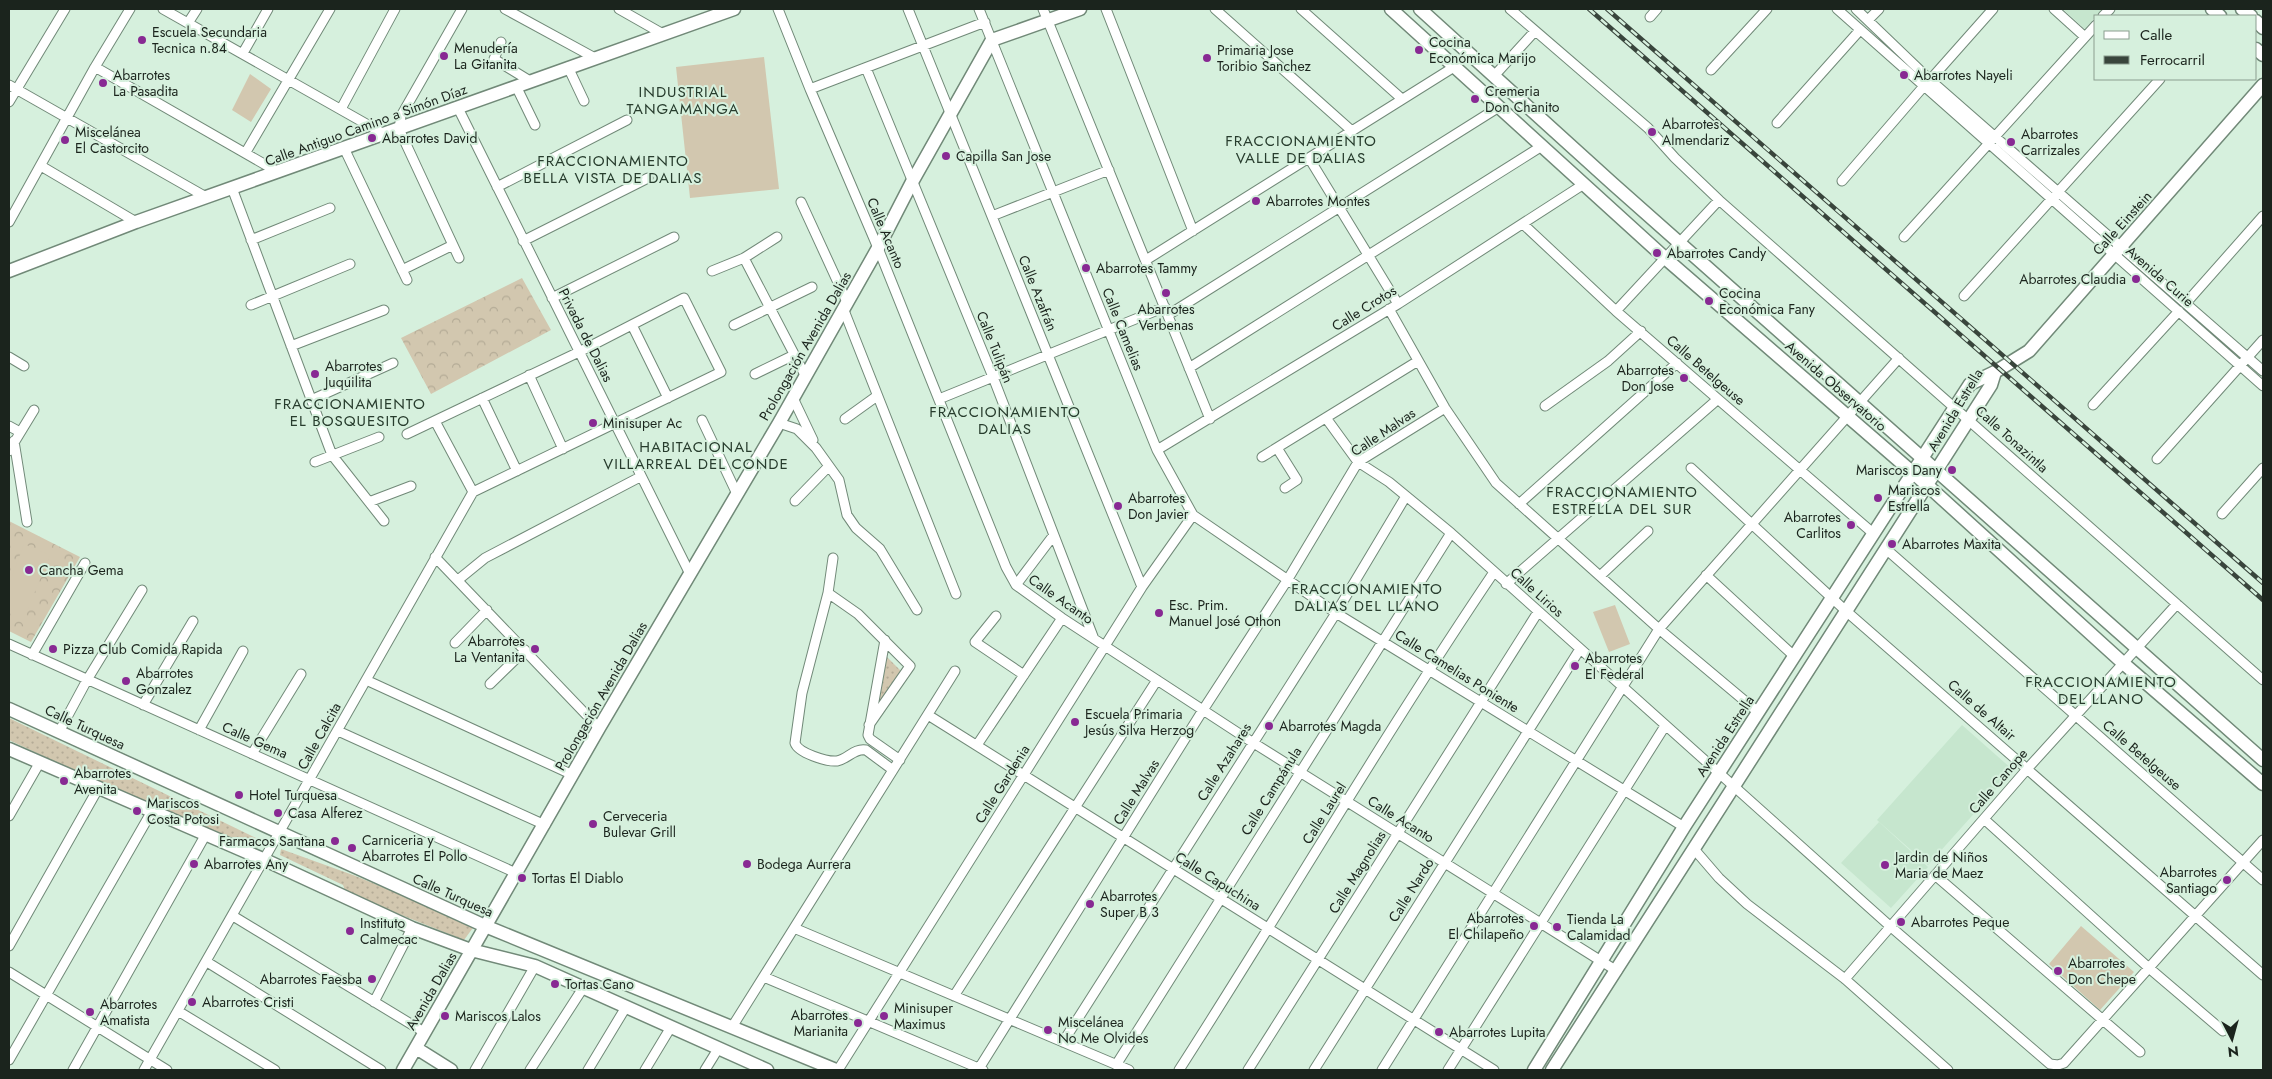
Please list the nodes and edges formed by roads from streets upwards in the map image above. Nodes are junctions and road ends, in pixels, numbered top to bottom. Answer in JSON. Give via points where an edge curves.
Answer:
{"nodes":[{"id":1,"x":64,"y":9,"type":"edge"},
{"id":2,"x":130,"y":9,"type":"edge"},
{"id":3,"x":163,"y":9,"type":"edge"},
{"id":4,"x":197,"y":9,"type":"edge"},
{"id":5,"x":268,"y":9,"type":"edge"},
{"id":6,"x":330,"y":9,"type":"edge"},
{"id":7,"x":395,"y":9,"type":"edge"},
{"id":8,"x":462,"y":9,"type":"edge"},
{"id":9,"x":506,"y":9,"type":"edge"},
{"id":10,"x":619,"y":9,"type":"edge"},
{"id":11,"x":732,"y":9,"type":"edge"},
{"id":12,"x":778,"y":9,"type":"edge"},
{"id":13,"x":908,"y":9,"type":"edge"},
{"id":14,"x":979,"y":9,"type":"edge"},
{"id":15,"x":1080,"y":9,"type":"edge"},
{"id":16,"x":1106,"y":9,"type":"edge"},
{"id":17,"x":1215,"y":9,"type":"edge"},
{"id":18,"x":1301,"y":9,"type":"edge"},
{"id":19,"x":1391,"y":9,"type":"edge"},
{"id":20,"x":1420,"y":9,"type":"edge"},
{"id":21,"x":1510,"y":9,"type":"edge"},
{"id":22,"x":1657,"y":9,"type":"edge"},
{"id":23,"x":1767,"y":9,"type":"edge"},
{"id":24,"x":1837,"y":9,"type":"edge"},
{"id":25,"x":1856,"y":9,"type":"edge"},
{"id":26,"x":1879,"y":9,"type":"edge"},
{"id":27,"x":1993,"y":9,"type":"edge"},
{"id":28,"x":2054,"y":9,"type":"edge"},
{"id":29,"x":1046,"y":14,"type":"edge"},
{"id":30,"x":1650,"y":16,"type":"dead end"},
{"id":31,"x":1868,"y":20,"type":"junction"},
{"id":32,"x":985,"y":22,"type":"junction"},
{"id":33,"x":188,"y":23,"type":"junction"},
{"id":34,"x":2094,"y":27,"type":"edge"},
{"id":35,"x":1860,"y":30,"type":"junction"},
{"id":36,"x":1536,"y":31,"type":"junction"},
{"id":37,"x":663,"y":34,"type":"junction"},
{"id":38,"x":2085,"y":37,"type":"junction"},
{"id":39,"x":992,"y":40,"type":"junction"},
{"id":40,"x":501,"y":42,"type":"dead end"},
{"id":41,"x":923,"y":46,"type":"junction"},
{"id":42,"x":242,"y":53,"type":"junction"},
{"id":43,"x":596,"y":58,"type":"junction"},
{"id":44,"x":95,"y":67,"type":"junction"},
{"id":45,"x":568,"y":67,"type":"junction"},
{"id":46,"x":1454,"y":67,"type":"junction"},
{"id":47,"x":866,"y":68,"type":"junction"},
{"id":48,"x":1711,"y":70,"type":"dead end"},
{"id":49,"x":1494,"y":76,"type":"junction"},
{"id":50,"x":289,"y":79,"type":"junction"},
{"id":51,"x":2159,"y":80,"type":"edge"},
{"id":52,"x":530,"y":81,"type":"junction"},
{"id":53,"x":1927,"y":83,"type":"junction"},
{"id":54,"x":2263,"y":85,"type":"edge"},
{"id":55,"x":516,"y":86,"type":"junction"},
{"id":56,"x":12,"y":87,"type":"edge"},
{"id":57,"x":810,"y":89,"type":"junction"},
{"id":58,"x":1402,"y":99,"type":"junction"},
{"id":59,"x":584,"y":101,"type":"dead end"},
{"id":60,"x":9,"y":102,"type":"edge"},
{"id":61,"x":1498,"y":107,"type":"junction"},
{"id":62,"x":341,"y":108,"type":"junction"},
{"id":63,"x":458,"y":108,"type":"junction"},
{"id":64,"x":1532,"y":111,"type":"junction"},
{"id":65,"x":950,"y":113,"type":"junction"},
{"id":66,"x":66,"y":118,"type":"junction"},
{"id":67,"x":627,"y":120,"type":"dead end"},
{"id":68,"x":1777,"y":122,"type":"dead end"},
{"id":69,"x":535,"y":125,"type":"dead end"},
{"id":70,"x":1519,"y":126,"type":"junction"},
{"id":71,"x":399,"y":129,"type":"junction"},
{"id":72,"x":1352,"y":131,"type":"junction"},
{"id":73,"x":384,"y":134,"type":"junction"},
{"id":74,"x":1992,"y":140,"type":"junction"},
{"id":75,"x":1542,"y":146,"type":"junction"},
{"id":76,"x":344,"y":148,"type":"junction"},
{"id":77,"x":246,"y":152,"type":"junction"},
{"id":78,"x":1308,"y":158,"type":"junction"},
{"id":79,"x":41,"y":166,"type":"junction"},
{"id":80,"x":1109,"y":170,"type":"junction"},
{"id":81,"x":278,"y":172,"type":"junction"},
{"id":82,"x":648,"y":178,"type":"dead end"},
{"id":83,"x":1842,"y":181,"type":"dead end"},
{"id":84,"x":912,"y":182,"type":"junction"},
{"id":85,"x":1584,"y":184,"type":"junction"},
{"id":86,"x":1613,"y":184,"type":"junction"},
{"id":87,"x":497,"y":187,"type":"junction"},
{"id":88,"x":232,"y":188,"type":"junction"},
{"id":89,"x":1053,"y":192,"type":"junction"},
{"id":90,"x":2056,"y":196,"type":"junction"},
{"id":91,"x":206,"y":197,"type":"junction"},
{"id":92,"x":1600,"y":199,"type":"junction"},
{"id":93,"x":1719,"y":200,"type":"junction"},
{"id":94,"x":801,"y":202,"type":"dead end"},
{"id":95,"x":330,"y":208,"type":"dead end"},
{"id":96,"x":1338,"y":208,"type":"junction"},
{"id":97,"x":992,"y":216,"type":"junction"},
{"id":98,"x":2263,"y":216,"type":"edge"},
{"id":99,"x":9,"y":222,"type":"edge"},
{"id":100,"x":136,"y":222,"type":"junction"},
{"id":101,"x":1523,"y":224,"type":"junction"},
{"id":102,"x":1193,"y":231,"type":"junction"},
{"id":103,"x":674,"y":237,"type":"dead end"},
{"id":104,"x":777,"y":237,"type":"dead end"},
{"id":105,"x":1904,"y":237,"type":"dead end"},
{"id":106,"x":252,"y":240,"type":"junction"},
{"id":107,"x":523,"y":241,"type":"junction"},
{"id":108,"x":1679,"y":242,"type":"junction"},
{"id":109,"x":453,"y":245,"type":"junction"},
{"id":110,"x":878,"y":248,"type":"junction"},
{"id":111,"x":2118,"y":251,"type":"junction"},
{"id":112,"x":1367,"y":256,"type":"junction"},
{"id":113,"x":459,"y":258,"type":"dead end"},
{"id":114,"x":744,"y":258,"type":"junction"},
{"id":115,"x":1665,"y":258,"type":"junction"},
{"id":116,"x":1146,"y":260,"type":"junction"},
{"id":117,"x":350,"y":264,"type":"dead end"},
{"id":118,"x":402,"y":270,"type":"junction"},
{"id":119,"x":9,"y":271,"type":"edge"},
{"id":120,"x":712,"y":271,"type":"dead end"},
{"id":121,"x":407,"y":280,"type":"dead end"},
{"id":122,"x":812,"y":287,"type":"dead end"},
{"id":123,"x":1964,"y":296,"type":"dead end"},
{"id":124,"x":273,"y":297,"type":"junction"},
{"id":125,"x":552,"y":298,"type":"junction"},
{"id":126,"x":2186,"y":303,"type":"junction"},
{"id":127,"x":1398,"y":304,"type":"junction"},
{"id":128,"x":251,"y":305,"type":"dead end"},
{"id":129,"x":845,"y":305,"type":"junction"},
{"id":130,"x":770,"y":307,"type":"junction"},
{"id":131,"x":1389,"y":309,"type":"junction"},
{"id":132,"x":384,"y":310,"type":"dead end"},
{"id":133,"x":1166,"y":311,"type":"junction"},
{"id":134,"x":1616,"y":311,"type":"junction"},
{"id":135,"x":2179,"y":311,"type":"junction"},
{"id":136,"x":632,"y":325,"type":"junction"},
{"id":137,"x":734,"y":325,"type":"dead end"},
{"id":138,"x":1109,"y":330,"type":"junction"},
{"id":139,"x":1640,"y":331,"type":"junction"},
{"id":140,"x":2263,"y":340,"type":"edge"},
{"id":141,"x":291,"y":346,"type":"junction"},
{"id":142,"x":579,"y":352,"type":"junction"},
{"id":143,"x":1048,"y":355,"type":"junction"},
{"id":144,"x":794,"y":356,"type":"junction"},
{"id":145,"x":9,"y":357,"type":"edge"},
{"id":146,"x":1899,"y":358,"type":"junction"},
{"id":147,"x":2248,"y":358,"type":"junction"},
{"id":148,"x":1418,"y":360,"type":"junction"},
{"id":149,"x":393,"y":363,"type":"dead end"},
{"id":150,"x":1677,"y":363,"type":"junction"},
{"id":151,"x":24,"y":366,"type":"dead end"},
{"id":152,"x":2241,"y":366,"type":"junction"},
{"id":153,"x":1190,"y":368,"type":"junction"},
{"id":154,"x":2263,"y":371,"type":"edge"},
{"id":155,"x":1995,"y":372,"type":"junction"},
{"id":156,"x":755,"y":374,"type":"dead end"},
{"id":157,"x":805,"y":375,"type":"junction"},
{"id":158,"x":529,"y":376,"type":"junction"},
{"id":159,"x":993,"y":377,"type":"junction"},
{"id":160,"x":2263,"y":386,"type":"edge"},
{"id":161,"x":877,"y":396,"type":"junction"},
{"id":162,"x":482,"y":398,"type":"junction"},
{"id":163,"x":668,"y":398,"type":"junction"},
{"id":164,"x":793,"y":398,"type":"junction"},
{"id":165,"x":939,"y":399,"type":"junction"},
{"id":166,"x":1718,"y":399,"type":"junction"},
{"id":167,"x":311,"y":400,"type":"junction"},
{"id":168,"x":1859,"y":403,"type":"junction"},
{"id":169,"x":2094,"y":405,"type":"dead end"},
{"id":170,"x":1545,"y":406,"type":"dead end"},
{"id":171,"x":1954,"y":407,"type":"junction"},
{"id":172,"x":1445,"y":408,"type":"junction"},
{"id":173,"x":34,"y":410,"type":"dead end"},
{"id":174,"x":1848,"y":416,"type":"junction"},
{"id":175,"x":1326,"y":418,"type":"junction"},
{"id":176,"x":845,"y":419,"type":"dead end"},
{"id":177,"x":1210,"y":419,"type":"junction"},
{"id":178,"x":1968,"y":419,"type":"junction"},
{"id":179,"x":435,"y":420,"type":"junction"},
{"id":180,"x":702,"y":420,"type":"dead end"},
{"id":181,"x":779,"y":423,"type":"junction"},
{"id":182,"x":614,"y":424,"type":"junction"},
{"id":183,"x":9,"y":426,"type":"edge"},
{"id":184,"x":20,"y":432,"type":"junction"},
{"id":185,"x":407,"y":434,"type":"dead end"},
{"id":186,"x":379,"y":437,"type":"dead end"},
{"id":187,"x":14,"y":441,"type":"junction"},
{"id":188,"x":564,"y":448,"type":"junction"},
{"id":189,"x":816,"y":448,"type":"junction"},
{"id":190,"x":1277,"y":448,"type":"junction"},
{"id":191,"x":1157,"y":450,"type":"junction"},
{"id":192,"x":9,"y":451,"type":"edge"},
{"id":193,"x":332,"y":455,"type":"junction"},
{"id":194,"x":1262,"y":457,"type":"dead end"},
{"id":195,"x":2156,"y":458,"type":"dead end"},
{"id":196,"x":1922,"y":459,"type":"junction"},
{"id":197,"x":315,"y":462,"type":"dead end"},
{"id":198,"x":1358,"y":462,"type":"junction"},
{"id":199,"x":829,"y":466,"type":"junction"},
{"id":200,"x":1691,"y":468,"type":"dead end"},
{"id":201,"x":2263,"y":468,"type":"edge"},
{"id":202,"x":1800,"y":470,"type":"junction"},
{"id":203,"x":517,"y":471,"type":"junction"},
{"id":204,"x":1936,"y":471,"type":"junction"},
{"id":205,"x":1913,"y":474,"type":"junction"},
{"id":206,"x":640,"y":477,"type":"junction"},
{"id":207,"x":1927,"y":485,"type":"junction"},
{"id":208,"x":411,"y":486,"type":"dead end"},
{"id":209,"x":1285,"y":488,"type":"dead end"},
{"id":210,"x":473,"y":492,"type":"junction"},
{"id":211,"x":737,"y":494,"type":"junction"},
{"id":212,"x":1406,"y":496,"type":"junction"},
{"id":213,"x":369,"y":502,"type":"junction"},
{"id":214,"x":795,"y":502,"type":"dead end"},
{"id":215,"x":1519,"y":504,"type":"junction"},
{"id":216,"x":2222,"y":514,"type":"dead end"},
{"id":217,"x":1193,"y":516,"type":"junction"},
{"id":218,"x":384,"y":521,"type":"dead end"},
{"id":219,"x":27,"y":522,"type":"dead end"},
{"id":220,"x":1752,"y":524,"type":"junction"},
{"id":221,"x":1648,"y":531,"type":"dead end"},
{"id":222,"x":1451,"y":533,"type":"junction"},
{"id":223,"x":1874,"y":534,"type":"junction"},
{"id":224,"x":1053,"y":536,"type":"junction"},
{"id":225,"x":1558,"y":538,"type":"junction"},
{"id":226,"x":1886,"y":549,"type":"junction"},
{"id":227,"x":435,"y":557,"type":"junction"},
{"id":228,"x":833,"y":558,"type":"dead end"},
{"id":229,"x":85,"y":563,"type":"dead end"},
{"id":230,"x":1494,"y":572,"type":"junction"},
{"id":231,"x":690,"y":574,"type":"junction"},
{"id":232,"x":1600,"y":576,"type":"junction"},
{"id":233,"x":1706,"y":576,"type":"junction"},
{"id":234,"x":1288,"y":579,"type":"junction"},
{"id":235,"x":458,"y":580,"type":"junction"},
{"id":236,"x":1506,"y":584,"type":"junction"},
{"id":237,"x":1016,"y":585,"type":"junction"},
{"id":238,"x":1142,"y":587,"type":"junction"},
{"id":239,"x":142,"y":590,"type":"dead end"},
{"id":240,"x":828,"y":593,"type":"junction"},
{"id":241,"x":956,"y":594,"type":"dead end"},
{"id":242,"x":1832,"y":598,"type":"junction"},
{"id":243,"x":2177,"y":604,"type":"junction"},
{"id":244,"x":487,"y":610,"type":"junction"},
{"id":245,"x":917,"y":610,"type":"dead end"},
{"id":246,"x":1846,"y":611,"type":"junction"},
{"id":247,"x":1538,"y":612,"type":"junction"},
{"id":248,"x":1336,"y":613,"type":"junction"},
{"id":249,"x":996,"y":616,"type":"dead end"},
{"id":250,"x":1062,"y":618,"type":"junction"},
{"id":251,"x":193,"y":622,"type":"dead end"},
{"id":252,"x":1659,"y":629,"type":"junction"},
{"id":253,"x":1094,"y":639,"type":"junction"},
{"id":254,"x":885,"y":640,"type":"junction"},
{"id":255,"x":1382,"y":641,"type":"junction"},
{"id":256,"x":9,"y":644,"type":"edge"},
{"id":257,"x":455,"y":644,"type":"dead end"},
{"id":258,"x":1105,"y":646,"type":"junction"},
{"id":259,"x":2136,"y":648,"type":"junction"},
{"id":260,"x":1580,"y":649,"type":"junction"},
{"id":261,"x":525,"y":650,"type":"junction"},
{"id":262,"x":243,"y":651,"type":"dead end"},
{"id":263,"x":32,"y":655,"type":"junction"},
{"id":264,"x":1794,"y":656,"type":"junction"},
{"id":265,"x":2123,"y":663,"type":"junction"},
{"id":266,"x":1428,"y":669,"type":"junction"},
{"id":267,"x":955,"y":671,"type":"dead end"},
{"id":268,"x":301,"y":674,"type":"dead end"},
{"id":269,"x":1024,"y":675,"type":"junction"},
{"id":270,"x":87,"y":680,"type":"junction"},
{"id":271,"x":366,"y":680,"type":"junction"},
{"id":272,"x":1157,"y":680,"type":"junction"},
{"id":273,"x":2263,"y":680,"type":"edge"},
{"id":274,"x":490,"y":684,"type":"dead end"},
{"id":275,"x":1623,"y":687,"type":"junction"},
{"id":276,"x":1481,"y":702,"type":"junction"},
{"id":277,"x":143,"y":705,"type":"junction"},
{"id":278,"x":9,"y":709,"type":"edge"},
{"id":279,"x":1203,"y":710,"type":"junction"},
{"id":280,"x":1758,"y":712,"type":"junction"},
{"id":281,"x":928,"y":715,"type":"junction"},
{"id":282,"x":2075,"y":715,"type":"junction"},
{"id":283,"x":869,"y":725,"type":"junction"},
{"id":284,"x":1665,"y":726,"type":"junction"},
{"id":285,"x":599,"y":728,"type":"junction"},
{"id":286,"x":199,"y":730,"type":"junction"},
{"id":287,"x":338,"y":731,"type":"junction"},
{"id":288,"x":1528,"y":731,"type":"junction"},
{"id":289,"x":59,"y":732,"type":"junction"},
{"id":290,"x":1252,"y":742,"type":"junction"},
{"id":291,"x":977,"y":745,"type":"junction"},
{"id":292,"x":9,"y":748,"type":"edge"},
{"id":293,"x":252,"y":754,"type":"junction"},
{"id":294,"x":900,"y":760,"type":"junction"},
{"id":295,"x":1576,"y":760,"type":"junction"},
{"id":296,"x":2263,"y":760,"type":"edge"},
{"id":297,"x":40,"y":762,"type":"junction"},
{"id":298,"x":2028,"y":768,"type":"junction"},
{"id":299,"x":893,"y":770,"type":"junction"},
{"id":300,"x":1300,"y":772,"type":"junction"},
{"id":301,"x":1719,"y":774,"type":"junction"},
{"id":302,"x":573,"y":775,"type":"junction"},
{"id":303,"x":1024,"y":775,"type":"junction"},
{"id":304,"x":310,"y":780,"type":"junction"},
{"id":305,"x":2263,"y":784,"type":"edge"},
{"id":306,"x":1733,"y":786,"type":"junction"},
{"id":307,"x":99,"y":787,"type":"junction"},
{"id":308,"x":1626,"y":791,"type":"junction"},
{"id":309,"x":1347,"y":802,"type":"junction"},
{"id":310,"x":1075,"y":807,"type":"junction"},
{"id":311,"x":152,"y":811,"type":"junction"},
{"id":312,"x":9,"y":816,"type":"edge"},
{"id":313,"x":1984,"y":819,"type":"junction"},
{"id":314,"x":545,"y":824,"type":"junction"},
{"id":315,"x":1684,"y":827,"type":"junction"},
{"id":316,"x":1398,"y":833,"type":"junction"},
{"id":317,"x":206,"y":834,"type":"junction"},
{"id":318,"x":280,"y":834,"type":"junction"},
{"id":319,"x":1123,"y":838,"type":"junction"},
{"id":320,"x":2263,"y":840,"type":"edge"},
{"id":321,"x":1694,"y":849,"type":"junction"},
{"id":322,"x":265,"y":860,"type":"junction"},
{"id":323,"x":1445,"y":863,"type":"junction"},
{"id":324,"x":2244,"y":863,"type":"junction"},
{"id":325,"x":1172,"y":868,"type":"junction"},
{"id":326,"x":516,"y":873,"type":"junction"},
{"id":327,"x":1935,"y":875,"type":"junction"},
{"id":328,"x":2263,"y":880,"type":"edge"},
{"id":329,"x":1493,"y":893,"type":"junction"},
{"id":330,"x":1221,"y":899,"type":"junction"},
{"id":331,"x":233,"y":916,"type":"junction"},
{"id":332,"x":2196,"y":916,"type":"junction"},
{"id":333,"x":1541,"y":923,"type":"junction"},
{"id":334,"x":485,"y":926,"type":"junction"},
{"id":335,"x":1891,"y":927,"type":"junction"},
{"id":336,"x":412,"y":928,"type":"junction"},
{"id":337,"x":794,"y":928,"type":"junction"},
{"id":338,"x":1269,"y":929,"type":"junction"},
{"id":339,"x":9,"y":946,"type":"edge"},
{"id":340,"x":471,"y":950,"type":"junction"},
{"id":341,"x":1318,"y":960,"type":"junction"},
{"id":342,"x":1601,"y":961,"type":"junction"},
{"id":343,"x":207,"y":962,"type":"junction"},
{"id":344,"x":536,"y":966,"type":"junction"},
{"id":345,"x":2149,"y":968,"type":"junction"},
{"id":346,"x":1617,"y":971,"type":"junction"},
{"id":347,"x":9,"y":972,"type":"edge"},
{"id":348,"x":900,"y":973,"type":"junction"},
{"id":349,"x":2263,"y":975,"type":"edge"},
{"id":350,"x":764,"y":977,"type":"junction"},
{"id":351,"x":1845,"y":979,"type":"junction"},
{"id":352,"x":582,"y":988,"type":"junction"},
{"id":353,"x":1365,"y":990,"type":"junction"},
{"id":354,"x":46,"y":995,"type":"junction"},
{"id":355,"x":954,"y":996,"type":"junction"},
{"id":356,"x":374,"y":1002,"type":"junction"},
{"id":357,"x":626,"y":1007,"type":"junction"},
{"id":358,"x":178,"y":1010,"type":"junction"},
{"id":359,"x":1009,"y":1020,"type":"junction"},
{"id":360,"x":1414,"y":1020,"type":"junction"},
{"id":361,"x":2102,"y":1020,"type":"junction"},
{"id":362,"x":869,"y":1022,"type":"junction"},
{"id":363,"x":97,"y":1027,"type":"junction"},
{"id":364,"x":671,"y":1027,"type":"junction"},
{"id":365,"x":732,"y":1027,"type":"junction"},
{"id":366,"x":424,"y":1032,"type":"junction"},
{"id":367,"x":2223,"y":1032,"type":"dead end"},
{"id":368,"x":1063,"y":1042,"type":"junction"},
{"id":369,"x":416,"y":1048,"type":"junction"},
{"id":370,"x":718,"y":1049,"type":"junction"},
{"id":371,"x":1461,"y":1050,"type":"junction"},
{"id":372,"x":2140,"y":1052,"type":"dead end"},
{"id":373,"x":150,"y":1059,"type":"junction"},
{"id":374,"x":9,"y":1060,"type":"edge"},
{"id":375,"x":1116,"y":1065,"type":"junction"},
{"id":376,"x":73,"y":1070,"type":"edge"},
{"id":377,"x":144,"y":1070,"type":"edge"},
{"id":378,"x":167,"y":1070,"type":"edge"},
{"id":379,"x":275,"y":1070,"type":"edge"},
{"id":380,"x":381,"y":1070,"type":"edge"},
{"id":381,"x":404,"y":1070,"type":"edge"},
{"id":382,"x":451,"y":1070,"type":"edge"},
{"id":383,"x":475,"y":1070,"type":"edge"},
{"id":384,"x":530,"y":1070,"type":"edge"},
{"id":385,"x":588,"y":1070,"type":"edge"},
{"id":386,"x":645,"y":1070,"type":"edge"},
{"id":387,"x":705,"y":1070,"type":"edge"},
{"id":388,"x":767,"y":1070,"type":"edge"},
{"id":389,"x":837,"y":1070,"type":"edge"},
{"id":390,"x":980,"y":1070,"type":"edge"},
{"id":391,"x":1129,"y":1070,"type":"edge"},
{"id":392,"x":1179,"y":1070,"type":"edge"},
{"id":393,"x":1248,"y":1070,"type":"edge"},
{"id":394,"x":1314,"y":1070,"type":"edge"},
{"id":395,"x":1382,"y":1070,"type":"edge"},
{"id":396,"x":1448,"y":1070,"type":"edge"},
{"id":397,"x":1494,"y":1070,"type":"edge"},
{"id":398,"x":1534,"y":1070,"type":"edge"},
{"id":399,"x":1552,"y":1070,"type":"edge"},
{"id":400,"x":1948,"y":1070,"type":"edge"}],
"edges":[{"from":1,"to":56,"type":"street"},
{"from":2,"to":44,"type":"street"},
{"from":3,"to":33,"type":"street"},
{"from":4,"to":33,"type":"street"},
{"from":5,"to":42,"type":"street"},
{"from":6,"to":50,"type":"street"},
{"from":7,"to":62,"type":"street"},
{"from":8,"to":71,"type":"street","via":[[401,116]]},
{"from":9,"to":43,"type":"street"},
{"from":10,"to":37,"type":"street"},
{"from":11,"to":37,"type":"street","name":"Calle Antiguo Camino a Simón Díaz"},
{"from":12,"to":57,"type":"street","name":"Calle Acanto"},
{"from":13,"to":41,"type":"street","name":"Calle Azafrán"},
{"from":14,"to":32,"type":"street","name":"Calle Camelias"},
{"from":15,"to":29,"type":"street"},
{"from":16,"to":102,"type":"street"},
{"from":17,"to":72,"type":"street"},
{"from":18,"to":58,"type":"street"},
{"from":19,"to":46,"type":"street","name":"Avenida Observatorio"},
{"from":20,"to":49,"type":"street","name":"Avenida Observatorio"},
{"from":21,"to":36,"type":"street","name":"Calle Tonazintla"},
{"from":22,"to":30,"type":"street"},
{"from":23,"to":48,"type":"street"},
{"from":24,"to":35,"type":"street","name":"Avenida Curie"},
{"from":25,"to":31,"type":"street","name":"Avenida Curie"},
{"from":26,"to":31,"type":"street"},
{"from":27,"to":53,"type":"street"},
{"from":28,"to":38,"type":"street"},
{"from":29,"to":39,"type":"street"},
{"from":29,"to":80,"type":"street"},
{"from":31,"to":53,"type":"street","name":"Avenida Curie"},
{"from":32,"to":39,"type":"street","name":"Calle Camelias"},
{"from":32,"to":41,"type":"street"},
{"from":33,"to":42,"type":"street"},
{"from":34,"to":38,"type":"street"},
{"from":35,"to":53,"type":"street","name":"Avenida Curie"},
{"from":35,"to":68,"type":"street"},
{"from":36,"to":49,"type":"street"},
{"from":36,"to":93,"type":"street","name":"Calle Tonazintla","via":[[1648,128]]},
{"from":37,"to":43,"type":"street","name":"Calle Antiguo Camino a Simón Díaz"},
{"from":38,"to":74,"type":"street"},
{"from":39,"to":65,"type":"street","name":"Prolongación Avenida Dalias"},
{"from":39,"to":89,"type":"street","name":"Calle Camelias"},
{"from":40,"to":52,"type":"street","via":[[494,59]]},
{"from":41,"to":47,"type":"street"},
{"from":41,"to":65,"type":"street","name":"Calle Azafrán"},
{"from":42,"to":50,"type":"street"},
{"from":43,"to":45,"type":"street","name":"Calle Antiguo Camino a Simón Díaz"},
{"from":44,"to":66,"type":"street"},
{"from":44,"to":77,"type":"street"},
{"from":45,"to":52,"type":"street","name":"Calle Antiguo Camino a Simón Díaz"},
{"from":45,"to":59,"type":"street"},
{"from":46,"to":58,"type":"street"},
{"from":46,"to":61,"type":"street","name":"Avenida Observatorio"},
{"from":47,"to":57,"type":"street"},
{"from":47,"to":84,"type":"street","name":"Calle Tulipán"},
{"from":49,"to":64,"type":"street","name":"Avenida Observatorio"},
{"from":50,"to":62,"type":"street"},
{"from":50,"to":77,"type":"street"},
{"from":51,"to":90,"type":"street"},
{"from":52,"to":55,"type":"street","name":"Calle Antiguo Camino a Simón Díaz"},
{"from":53,"to":74,"type":"street","name":"Avenida Curie"},
{"from":53,"to":83,"type":"street"},
{"from":54,"to":111,"type":"street","name":"Calle Einstein"},
{"from":55,"to":63,"type":"street","name":"Calle Antiguo Camino a Simón Díaz"},
{"from":55,"to":69,"type":"street"},
{"from":56,"to":60,"type":"street"},
{"from":56,"to":66,"type":"street"},
{"from":57,"to":110,"type":"street","name":"Calle Acanto"},
{"from":58,"to":72,"type":"street"},
{"from":61,"to":70,"type":"street","name":"Avenida Observatorio"},
{"from":61,"to":96,"type":"street"},
{"from":62,"to":73,"type":"street"},
{"from":63,"to":71,"type":"street","name":"Calle Antiguo Camino a Simón Díaz"},
{"from":63,"to":87,"type":"street","name":"Privada de Dalias"},
{"from":64,"to":70,"type":"street"},
{"from":64,"to":86,"type":"street","name":"Avenida Observatorio"},
{"from":65,"to":84,"type":"street","name":"Prolongación Avenida Dalias"},
{"from":65,"to":97,"type":"street","name":"Calle Azafrán"},
{"from":66,"to":79,"type":"street"},
{"from":66,"to":91,"type":"street"},
{"from":67,"to":87,"type":"street"},
{"from":70,"to":75,"type":"street","name":"Avenida Observatorio"},
{"from":71,"to":73,"type":"street","name":"Calle Antiguo Camino a Simón Díaz"},
{"from":71,"to":109,"type":"street"},
{"from":72,"to":78,"type":"street"},
{"from":73,"to":76,"type":"street","name":"Calle Antiguo Camino a Simón Díaz"},
{"from":74,"to":90,"type":"street","name":"Avenida Curie"},
{"from":74,"to":105,"type":"street"},
{"from":75,"to":85,"type":"street","name":"Avenida Observatorio"},
{"from":75,"to":112,"type":"street"},
{"from":76,"to":81,"type":"street","name":"Calle Antiguo Camino a Simón Díaz"},
{"from":76,"to":118,"type":"street"},
{"from":77,"to":81,"type":"street"},
{"from":78,"to":96,"type":"street"},
{"from":78,"to":102,"type":"street"},
{"from":79,"to":99,"type":"street"},
{"from":79,"to":100,"type":"street"},
{"from":80,"to":89,"type":"street"},
{"from":80,"to":116,"type":"street"},
{"from":81,"to":88,"type":"street","name":"Calle Antiguo Camino a Simón Díaz"},
{"from":82,"to":107,"type":"street"},
{"from":84,"to":110,"type":"street","name":"Prolongación Avenida Dalias"},
{"from":84,"to":159,"type":"street","name":"Calle Tulipán"},
{"from":85,"to":92,"type":"street","name":"Avenida Observatorio"},
{"from":85,"to":101,"type":"street","name":"Calle Crotos"},
{"from":86,"to":92,"type":"street"},
{"from":86,"to":108,"type":"street","name":"Avenida Observatorio"},
{"from":87,"to":107,"type":"street","name":"Privada de Dalias"},
{"from":88,"to":91,"type":"street","name":"Calle Antiguo Camino a Simón Díaz"},
{"from":88,"to":106,"type":"street"},
{"from":89,"to":97,"type":"street"},
{"from":89,"to":138,"type":"street","name":"Calle Camelias"},
{"from":90,"to":111,"type":"street","name":"Avenida Curie"},
{"from":90,"to":123,"type":"street"},
{"from":91,"to":100,"type":"street","name":"Calle Antiguo Camino a Simón Díaz"},
{"from":92,"to":115,"type":"street","name":"Avenida Observatorio"},
{"from":93,"to":108,"type":"street"},
{"from":93,"to":146,"type":"street","name":"Calle Tonazintla"},
{"from":94,"to":129,"type":"street"},
{"from":95,"to":106,"type":"street"},
{"from":96,"to":112,"type":"street"},
{"from":96,"to":133,"type":"street"},
{"from":97,"to":143,"type":"street","name":"Calle Azafrán"},
{"from":98,"to":126,"type":"street"},
{"from":100,"to":119,"type":"street","name":"Calle Antiguo Camino a Simón Díaz"},
{"from":101,"to":127,"type":"street","name":"Calle Crotos"},
{"from":101,"to":134,"type":"street","name":"Calle Betelgeuse"},
{"from":102,"to":116,"type":"street"},
{"from":103,"to":125,"type":"street"},
{"from":104,"to":114,"type":"street"},
{"from":106,"to":124,"type":"street"},
{"from":107,"to":125,"type":"street","name":"Privada de Dalias"},
{"from":108,"to":115,"type":"street"},
{"from":108,"to":168,"type":"street","name":"Avenida Observatorio"},
{"from":109,"to":113,"type":"street"},
{"from":109,"to":118,"type":"street"},
{"from":110,"to":129,"type":"street","name":"Prolongación Avenida Dalias"},
{"from":110,"to":165,"type":"street","name":"Calle Acanto"},
{"from":111,"to":126,"type":"street","name":"Avenida Curie"},
{"from":111,"to":135,"type":"street","name":"Avenida Curie"},
{"from":111,"to":155,"type":"street","name":"Calle Einstein","via":[[2029,351]]},
{"from":112,"to":127,"type":"street"},
{"from":112,"to":153,"type":"street"},
{"from":114,"to":120,"type":"street"},
{"from":114,"to":130,"type":"street"},
{"from":115,"to":134,"type":"street"},
{"from":115,"to":174,"type":"street","name":"Avenida Observatorio"},
{"from":116,"to":133,"type":"street"},
{"from":117,"to":124,"type":"street"},
{"from":118,"to":121,"type":"street"},
{"from":122,"to":130,"type":"street"},
{"from":124,"to":128,"type":"street"},
{"from":124,"to":141,"type":"street"},
{"from":125,"to":142,"type":"street","name":"Privada de Dalias"},
{"from":126,"to":147,"type":"street","name":"Avenida Curie"},
{"from":127,"to":131,"type":"street","name":"Calle Crotos"},
{"from":129,"to":157,"type":"street","name":"Prolongación Avenida Dalias"},
{"from":129,"to":161,"type":"street"},
{"from":130,"to":137,"type":"street"},
{"from":130,"to":144,"type":"street"},
{"from":131,"to":148,"type":"street"},
{"from":131,"to":177,"type":"street","name":"Calle Crotos"},
{"from":132,"to":141,"type":"street"},
{"from":133,"to":138,"type":"street"},
{"from":133,"to":153,"type":"street"},
{"from":134,"to":139,"type":"street","name":"Calle Betelgeuse"},
{"from":135,"to":152,"type":"street","name":"Avenida Curie"},
{"from":135,"to":169,"type":"street"},
{"from":136,"to":142,"type":"street"},
{"from":136,"to":163,"type":"street"},
{"from":136,"to":163,"type":"street","via":[[684,298],[721,372]]},
{"from":138,"to":143,"type":"street"},
{"from":138,"to":191,"type":"street","name":"Calle Camelias"},
{"from":139,"to":150,"type":"street","name":"Calle Betelgeuse"},
{"from":139,"to":170,"type":"street","via":[[1608,361]]},
{"from":140,"to":147,"type":"street"},
{"from":141,"to":167,"type":"street"},
{"from":142,"to":158,"type":"street"},
{"from":142,"to":182,"type":"street","name":"Privada de Dalias"},
{"from":143,"to":159,"type":"street"},
{"from":143,"to":238,"type":"street","name":"Calle Azafrán"},
{"from":144,"to":156,"type":"street"},
{"from":144,"to":157,"type":"street"},
{"from":145,"to":151,"type":"street"},
{"from":146,"to":168,"type":"street"},
{"from":146,"to":171,"type":"street","name":"Calle Tonazintla"},
{"from":147,"to":152,"type":"street"},
{"from":147,"to":154,"type":"street","name":"Avenida Curie"},
{"from":148,"to":172,"type":"street"},
{"from":148,"to":175,"type":"street"},
{"from":149,"to":167,"type":"street"},
{"from":150,"to":166,"type":"street","name":"Calle Betelgeuse"},
{"from":150,"to":215,"type":"street"},
{"from":152,"to":160,"type":"street","name":"Avenida Curie"},
{"from":152,"to":195,"type":"street"},
{"from":153,"to":177,"type":"street"},
{"from":155,"to":171,"type":"street","name":"Avenida Estrella","via":[[1970,384]]},
{"from":155,"to":178,"type":"street","name":"Avenida Estrella","via":[[1991,384]]},
{"from":157,"to":164,"type":"street","name":"Prolongación Avenida Dalias"},
{"from":158,"to":162,"type":"street"},
{"from":158,"to":188,"type":"street"},
{"from":159,"to":165,"type":"street"},
{"from":159,"to":224,"type":"street","name":"Calle Tulipán"},
{"from":161,"to":176,"type":"street"},
{"from":161,"to":241,"type":"street"},
{"from":162,"to":179,"type":"street"},
{"from":162,"to":203,"type":"street"},
{"from":163,"to":182,"type":"street"},
{"from":164,"to":181,"type":"street","name":"Prolongación Avenida Dalias"},
{"from":164,"to":189,"type":"street"},
{"from":165,"to":237,"type":"street","name":"Calle Acanto"},
{"from":166,"to":202,"type":"street","name":"Calle Betelgeuse"},
{"from":166,"to":225,"type":"street"},
{"from":167,"to":193,"type":"street"},
{"from":168,"to":174,"type":"street"},
{"from":168,"to":196,"type":"street","name":"Avenida Observatorio"},
{"from":171,"to":178,"type":"street","name":"Calle Tonazintla"},
{"from":171,"to":196,"type":"street","name":"Avenida Estrella"},
{"from":172,"to":198,"type":"street","name":"Calle Malvas"},
{"from":172,"to":215,"type":"street","via":[[1496,483]]},
{"from":173,"to":184,"type":"street"},
{"from":174,"to":202,"type":"street"},
{"from":174,"to":205,"type":"street","name":"Avenida Observatorio"},
{"from":175,"to":190,"type":"street"},
{"from":175,"to":198,"type":"street","name":"Calle Lirios"},
{"from":177,"to":191,"type":"street","name":"Calle Crotos"},
{"from":178,"to":204,"type":"street","name":"Avenida Estrella"},
{"from":178,"to":243,"type":"street","name":"Calle Tonazintla"},
{"from":179,"to":185,"type":"street"},
{"from":179,"to":210,"type":"street"},
{"from":180,"to":211,"type":"street"},
{"from":181,"to":189,"type":"street","via":[[797,429]]},
{"from":181,"to":211,"type":"street","name":"Prolongación Avenida Dalias"},
{"from":182,"to":188,"type":"street"},
{"from":182,"to":206,"type":"street","name":"Privada de Dalias"},
{"from":183,"to":184,"type":"street"},
{"from":184,"to":187,"type":"street"},
{"from":186,"to":193,"type":"street"},
{"from":187,"to":192,"type":"street"},
{"from":187,"to":219,"type":"street"},
{"from":188,"to":203,"type":"street"},
{"from":189,"to":199,"type":"street"},
{"from":190,"to":194,"type":"street"},
{"from":190,"to":209,"type":"street","via":[[1297,480]]},
{"from":191,"to":217,"type":"street","name":"Calle Camelias"},
{"from":193,"to":197,"type":"street"},
{"from":193,"to":213,"type":"street"},
{"from":196,"to":204,"type":"street","name":"Avenida Observatorio"},
{"from":196,"to":205,"type":"street","name":"Avenida Estrella"},
{"from":198,"to":212,"type":"street","name":"Calle Lirios"},
{"from":198,"to":234,"type":"street","name":"Calle Malvas"},
{"from":199,"to":214,"type":"street"},
{"from":199,"to":245,"type":"street","via":[[843,489],[847,515],[856,528],[880,549]]},
{"from":200,"to":220,"type":"street","name":"Calle de Altair"},
{"from":201,"to":216,"type":"street"},
{"from":202,"to":220,"type":"street"},
{"from":202,"to":223,"type":"street","name":"Calle Betelgeuse"},
{"from":203,"to":210,"type":"street"},
{"from":204,"to":207,"type":"street","name":"Avenida Estrella"},
{"from":204,"to":259,"type":"street","name":"Avenida Observatorio"},
{"from":205,"to":207,"type":"street","name":"Avenida Observatorio"},
{"from":205,"to":223,"type":"street","name":"Avenida Estrella"},
{"from":206,"to":231,"type":"street","name":"Privada de Dalias"},
{"from":206,"to":235,"type":"street","via":[[485,558]]},
{"from":207,"to":226,"type":"street","name":"Avenida Estrella"},
{"from":207,"to":265,"type":"street","name":"Avenida Observatorio"},
{"from":208,"to":213,"type":"street"},
{"from":210,"to":227,"type":"street","name":"Calle Calcita"},
{"from":211,"to":231,"type":"street","name":"Prolongación Avenida Dalias"},
{"from":212,"to":222,"type":"street","name":"Calle Lirios"},
{"from":212,"to":248,"type":"street","name":"Calle Azahares"},
{"from":213,"to":218,"type":"street"},
{"from":215,"to":225,"type":"street"},
{"from":217,"to":234,"type":"street","name":"Calle Camelias Poniente"},
{"from":217,"to":238,"type":"street","name":"Calle Gardenia"},
{"from":220,"to":233,"type":"street"},
{"from":220,"to":242,"type":"street","name":"Calle de Altair"},
{"from":221,"to":232,"type":"street"},
{"from":222,"to":230,"type":"street","name":"Calle Lirios"},
{"from":222,"to":255,"type":"street","name":"Calle Campánula"},
{"from":223,"to":242,"type":"street","name":"Avenida Estrella"},
{"from":224,"to":237,"type":"street"},
{"from":224,"to":253,"type":"street","name":"Calle Tulipán"},
{"from":225,"to":232,"type":"street"},
{"from":225,"to":236,"type":"street"},
{"from":226,"to":246,"type":"street","name":"Avenida Estrella"},
{"from":226,"to":282,"type":"street","name":"Calle Betelgeuse"},
{"from":227,"to":235,"type":"street"},
{"from":227,"to":271,"type":"street","name":"Calle Calcita"},
{"from":228,"to":240,"type":"street"},
{"from":229,"to":263,"type":"street"},
{"from":230,"to":236,"type":"street","name":"Calle Lirios"},
{"from":230,"to":266,"type":"street","name":"Calle Laurel"},
{"from":231,"to":285,"type":"street","name":"Prolongación Avenida Dalias"},
{"from":232,"to":252,"type":"street"},
{"from":233,"to":252,"type":"street"},
{"from":233,"to":264,"type":"street"},
{"from":234,"to":248,"type":"street","name":"Calle Camelias Poniente"},
{"from":234,"to":279,"type":"street","name":"Calle Malvas"},
{"from":235,"to":244,"type":"street"},
{"from":236,"to":247,"type":"street","name":"Calle Lirios"},
{"from":237,"to":250,"type":"street","name":"Calle Acanto"},
{"from":238,"to":258,"type":"street","name":"Calle Gardenia"},
{"from":239,"to":270,"type":"street"},
{"from":240,"to":254,"type":"street","via":[[858,614]]},
{"from":240,"to":299,"type":"street","via":[[802,693],[795,743],[801,752],[838,761],[856,751],[866,750]]},
{"from":242,"to":246,"type":"street","name":"Calle de Altair"},
{"from":242,"to":264,"type":"street","name":"Avenida Estrella"},
{"from":243,"to":259,"type":"street","name":"Calle Canope"},
{"from":243,"to":273,"type":"street","name":"Calle Tonazintla"},
{"from":244,"to":257,"type":"street"},
{"from":244,"to":261,"type":"street"},
{"from":246,"to":298,"type":"street","name":"Calle de Altair"},
{"from":246,"to":306,"type":"street","name":"Avenida Estrella"},
{"from":247,"to":260,"type":"street","name":"Calle Lirios"},
{"from":247,"to":276,"type":"street","name":"Calle Magnolias"},
{"from":248,"to":255,"type":"street","name":"Calle Camelias Poniente"},
{"from":248,"to":290,"type":"street","name":"Calle Azahares"},
{"from":249,"to":269,"type":"street","via":[[975,642]]},
{"from":250,"to":253,"type":"street","name":"Calle Acanto"},
{"from":250,"to":269,"type":"street"},
{"from":251,"to":277,"type":"street"},
{"from":252,"to":275,"type":"street"},
{"from":252,"to":280,"type":"street"},
{"from":253,"to":258,"type":"street","name":"Calle Acanto"},
{"from":254,"to":283,"type":"street"},
{"from":254,"to":283,"type":"street","via":[[910,666]]},
{"from":255,"to":266,"type":"street","name":"Calle Camelias Poniente"},
{"from":255,"to":300,"type":"street","name":"Calle Campánula"},
{"from":256,"to":263,"type":"street","name":"Calle Gema"},
{"from":258,"to":272,"type":"street","name":"Calle Acanto"},
{"from":258,"to":303,"type":"street","name":"Calle Gardenia"},
{"from":259,"to":265,"type":"street","name":"Calle Canope"},
{"from":259,"to":296,"type":"street","name":"Avenida Observatorio"},
{"from":260,"to":275,"type":"street","name":"Calle Lirios"},
{"from":260,"to":288,"type":"street","name":"Calle Nardo"},
{"from":261,"to":274,"type":"street"},
{"from":261,"to":285,"type":"street"},
{"from":262,"to":286,"type":"street"},
{"from":263,"to":270,"type":"street","name":"Calle Gema"},
{"from":264,"to":280,"type":"street","name":"Avenida Estrella"},
{"from":265,"to":282,"type":"street","name":"Calle Canope"},
{"from":265,"to":305,"type":"street","name":"Avenida Observatorio"},
{"from":266,"to":276,"type":"street","name":"Calle Camelias Poniente"},
{"from":266,"to":309,"type":"street","name":"Calle Laurel"},
{"from":267,"to":281,"type":"street"},
{"from":268,"to":293,"type":"street"},
{"from":269,"to":291,"type":"street"},
{"from":270,"to":277,"type":"street","name":"Calle Gema"},
{"from":270,"to":289,"type":"street"},
{"from":271,"to":287,"type":"street","name":"Calle Calcita"},
{"from":271,"to":302,"type":"street"},
{"from":272,"to":279,"type":"street","name":"Calle Acanto"},
{"from":272,"to":310,"type":"street"},
{"from":275,"to":284,"type":"street","name":"Calle Lirios"},
{"from":275,"to":295,"type":"street"},
{"from":276,"to":288,"type":"street","name":"Calle Camelias Poniente"},
{"from":276,"to":316,"type":"street","name":"Calle Magnolias"},
{"from":277,"to":286,"type":"street","name":"Calle Gema"},
{"from":278,"to":289,"type":"street","name":"Calle Turquesa"},
{"from":279,"to":290,"type":"street","name":"Calle Acanto"},
{"from":279,"to":319,"type":"street","name":"Calle Malvas"},
{"from":280,"to":301,"type":"street","name":"Avenida Estrella"},
{"from":281,"to":291,"type":"street","name":"Calle Capuchina"},
{"from":281,"to":294,"type":"street"},
{"from":282,"to":298,"type":"street","name":"Calle Canope"},
{"from":282,"to":324,"type":"street","name":"Calle Betelgeuse"},
{"from":283,"to":294,"type":"street","via":[[870,739]]},
{"from":284,"to":301,"type":"street","name":"Calle Lirios"},
{"from":284,"to":308,"type":"street"},
{"from":285,"to":302,"type":"street","name":"Prolongación Avenida Dalias"},
{"from":286,"to":293,"type":"street","name":"Calle Gema"},
{"from":287,"to":304,"type":"street","name":"Calle Calcita"},
{"from":287,"to":314,"type":"street"},
{"from":288,"to":295,"type":"street","name":"Calle Camelias Poniente"},
{"from":288,"to":323,"type":"street","name":"Calle Nardo"},
{"from":289,"to":318,"type":"street","name":"Calle Turquesa"},
{"from":290,"to":300,"type":"street","name":"Calle Acanto"},
{"from":290,"to":325,"type":"street","name":"Calle Azahares"},
{"from":291,"to":303,"type":"street","name":"Calle Capuchina"},
{"from":292,"to":297,"type":"street"},
{"from":293,"to":304,"type":"street","name":"Calle Gema"},
{"from":294,"to":299,"type":"street"},
{"from":295,"to":308,"type":"street","name":"Calle Camelias Poniente"},
{"from":295,"to":329,"type":"street"},
{"from":297,"to":307,"type":"street"},
{"from":297,"to":312,"type":"street"},
{"from":298,"to":313,"type":"street","name":"Calle Canope"},
{"from":298,"to":332,"type":"street","name":"Calle de Altair"},
{"from":299,"to":337,"type":"street"},
{"from":300,"to":309,"type":"street","name":"Calle Acanto"},
{"from":300,"to":330,"type":"street","name":"Calle Campánula"},
{"from":301,"to":306,"type":"street","name":"Calle Lirios"},
{"from":301,"to":315,"type":"street","name":"Avenida Estrella"},
{"from":302,"to":314,"type":"street","name":"Prolongación Avenida Dalias"},
{"from":303,"to":310,"type":"street","name":"Calle Capuchina"},
{"from":303,"to":348,"type":"street","name":"Calle Gardenia"},
{"from":304,"to":318,"type":"street","name":"Calle Calcita"},
{"from":304,"to":326,"type":"street","name":"Calle Gema"},
{"from":306,"to":321,"type":"street","name":"Avenida Estrella"},
{"from":306,"to":335,"type":"street","name":"Calle Lirios"},
{"from":307,"to":311,"type":"street"},
{"from":307,"to":339,"type":"street"},
{"from":308,"to":315,"type":"street","name":"Calle Camelias Poniente"},
{"from":308,"to":333,"type":"street"},
{"from":309,"to":316,"type":"street","name":"Calle Acanto"},
{"from":309,"to":338,"type":"street","name":"Calle Laurel"},
{"from":310,"to":319,"type":"street","name":"Calle Capuchina"},
{"from":310,"to":355,"type":"street"},
{"from":311,"to":317,"type":"street"},
{"from":311,"to":354,"type":"street"},
{"from":313,"to":327,"type":"street","name":"Calle Canope"},
{"from":313,"to":345,"type":"street"},
{"from":314,"to":326,"type":"street","name":"Prolongación Avenida Dalias"},
{"from":315,"to":342,"type":"street","name":"Avenida Estrella"},
{"from":316,"to":323,"type":"street","name":"Calle Acanto"},
{"from":316,"to":341,"type":"street","name":"Calle Magnolias"},
{"from":317,"to":322,"type":"street"},
{"from":317,"to":363,"type":"street"},
{"from":318,"to":322,"type":"street","name":"Calle Calcita"},
{"from":318,"to":334,"type":"street","name":"Calle Turquesa"},
{"from":319,"to":325,"type":"street","name":"Calle Capuchina"},
{"from":319,"to":359,"type":"street","name":"Calle Malvas"},
{"from":320,"to":324,"type":"street"},
{"from":321,"to":346,"type":"street","name":"Avenida Estrella"},
{"from":321,"to":351,"type":"street","via":[[1718,878],[1747,904]]},
{"from":322,"to":331,"type":"street","name":"Calle Calcita"},
{"from":322,"to":336,"type":"street"},
{"from":323,"to":329,"type":"street","name":"Calle Acanto"},
{"from":323,"to":353,"type":"street","name":"Calle Nardo"},
{"from":324,"to":328,"type":"street","name":"Calle Betelgeuse"},
{"from":324,"to":332,"type":"street"},
{"from":325,"to":330,"type":"street","name":"Calle Capuchina"},
{"from":325,"to":368,"type":"street","name":"Calle Azahares"},
{"from":326,"to":334,"type":"street","name":"Prolongación Avenida Dalias"},
{"from":327,"to":335,"type":"street","name":"Calle Canope"},
{"from":327,"to":361,"type":"street"},
{"from":329,"to":333,"type":"street","name":"Calle Acanto"},
{"from":329,"to":360,"type":"street"},
{"from":330,"to":338,"type":"street","name":"Calle Capuchina"},
{"from":330,"to":375,"type":"street","name":"Calle Campánula"},
{"from":331,"to":343,"type":"street","name":"Calle Calcita"},
{"from":331,"to":356,"type":"street"},
{"from":332,"to":345,"type":"street"},
{"from":332,"to":349,"type":"street","name":"Calle de Altair"},
{"from":333,"to":342,"type":"street","name":"Calle Acanto"},
{"from":333,"to":371,"type":"street"},
{"from":334,"to":340,"type":"street","name":"Avenida Dalias"},
{"from":334,"to":365,"type":"street","name":"Calle Turquesa"},
{"from":335,"to":351,"type":"street","name":"Calle Canope"},
{"from":335,"to":361,"type":"street","name":"Calle Lirios","via":[[2050,1064],[2064,1063]]},
{"from":336,"to":340,"type":"street"},
{"from":336,"to":356,"type":"street"},
{"from":337,"to":348,"type":"street"},
{"from":337,"to":350,"type":"street"},
{"from":338,"to":341,"type":"street","name":"Calle Capuchina"},
{"from":338,"to":392,"type":"street","name":"Calle Laurel"},
{"from":340,"to":344,"type":"street"},
{"from":340,"to":366,"type":"street","name":"Avenida Dalias"},
{"from":341,"to":353,"type":"street","name":"Calle Capuchina"},
{"from":341,"to":393,"type":"street","name":"Calle Magnolias"},
{"from":342,"to":346,"type":"street","name":"Calle Acanto"},
{"from":342,"to":398,"type":"street","name":"Avenida Estrella"},
{"from":343,"to":358,"type":"street","name":"Calle Calcita"},
{"from":343,"to":380,"type":"street"},
{"from":344,"to":352,"type":"street"},
{"from":344,"to":383,"type":"street"},
{"from":345,"to":361,"type":"street"},
{"from":345,"to":367,"type":"street"},
{"from":346,"to":399,"type":"street","name":"Avenida Estrella"},
{"from":347,"to":354,"type":"street"},
{"from":348,"to":355,"type":"street"},
{"from":348,"to":362,"type":"street","name":"Calle Gardenia"},
{"from":350,"to":362,"type":"street"},
{"from":350,"to":365,"type":"street"},
{"from":351,"to":400,"type":"street"},
{"from":352,"to":357,"type":"street"},
{"from":352,"to":384,"type":"street"},
{"from":353,"to":360,"type":"street","name":"Calle Capuchina"},
{"from":353,"to":394,"type":"street","name":"Calle Nardo"},
{"from":354,"to":363,"type":"street"},
{"from":354,"to":374,"type":"street"},
{"from":355,"to":359,"type":"street"},
{"from":356,"to":366,"type":"street"},
{"from":357,"to":364,"type":"street"},
{"from":357,"to":385,"type":"street"},
{"from":358,"to":373,"type":"street","name":"Calle Calcita"},
{"from":358,"to":379,"type":"street"},
{"from":359,"to":368,"type":"street"},
{"from":359,"to":390,"type":"street","name":"Calle Malvas"},
{"from":360,"to":371,"type":"street","name":"Calle Capuchina"},
{"from":360,"to":395,"type":"street"},
{"from":361,"to":372,"type":"street"},
{"from":362,"to":389,"type":"street","name":"Calle Gardenia"},
{"from":362,"to":390,"type":"street"},
{"from":363,"to":373,"type":"street"},
{"from":363,"to":376,"type":"street"},
{"from":364,"to":370,"type":"street"},
{"from":364,"to":386,"type":"street"},
{"from":365,"to":389,"type":"street","name":"Calle Turquesa"},
{"from":366,"to":369,"type":"street","name":"Avenida Dalias"},
{"from":368,"to":375,"type":"street"},
{"from":369,"to":381,"type":"street","name":"Avenida Dalias"},
{"from":369,"to":382,"type":"street"},
{"from":370,"to":387,"type":"street"},
{"from":370,"to":388,"type":"street"},
{"from":371,"to":396,"type":"street"},
{"from":371,"to":397,"type":"street","name":"Calle Capuchina"},
{"from":373,"to":377,"type":"street","name":"Calle Calcita"},
{"from":373,"to":378,"type":"street"},
{"from":375,"to":391,"type":"street"}]}
